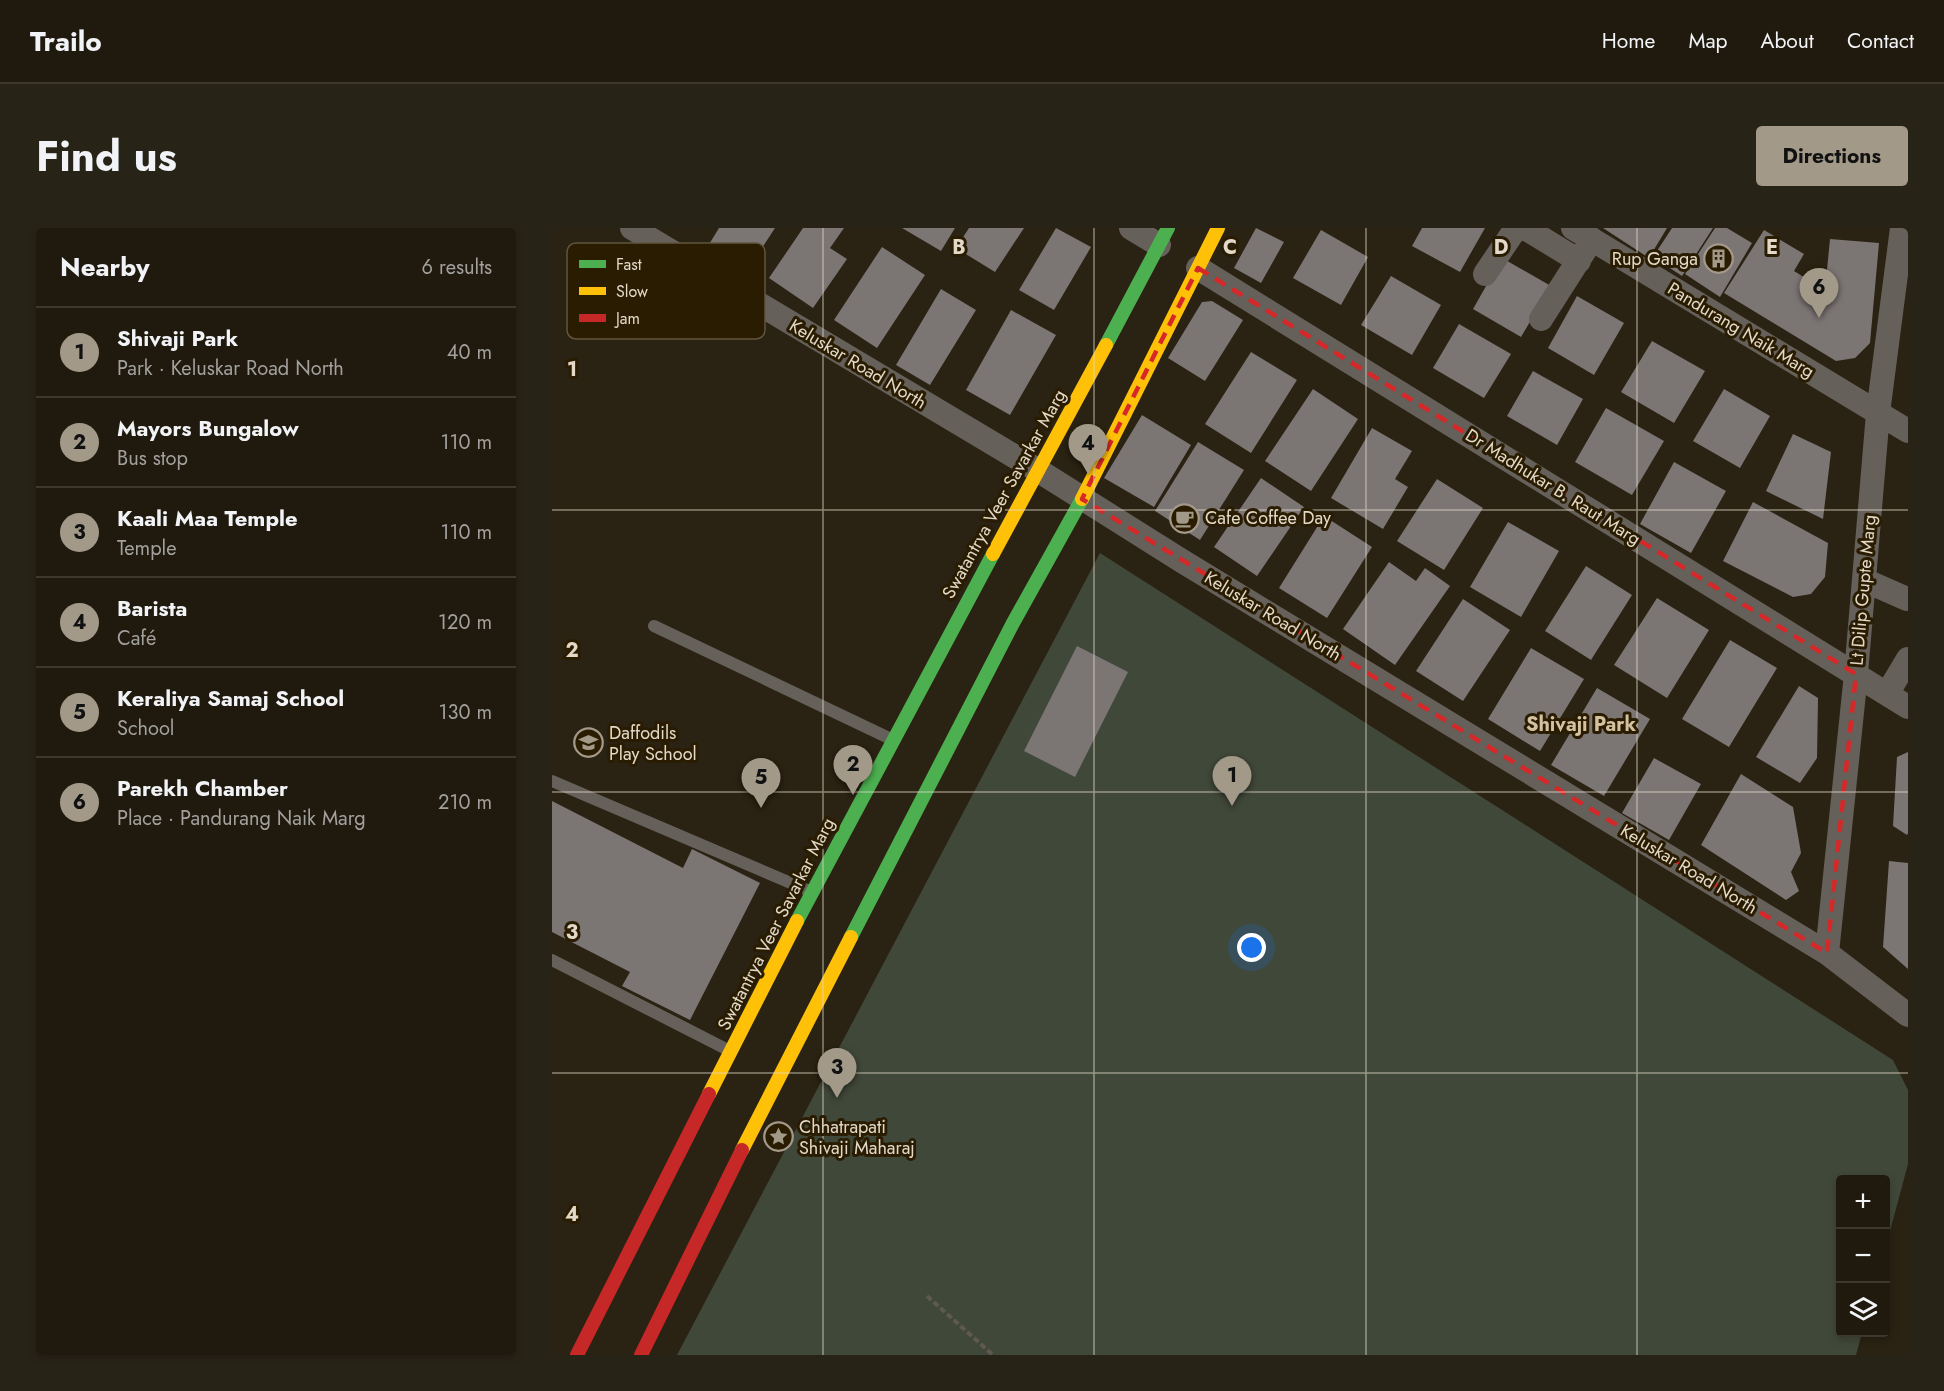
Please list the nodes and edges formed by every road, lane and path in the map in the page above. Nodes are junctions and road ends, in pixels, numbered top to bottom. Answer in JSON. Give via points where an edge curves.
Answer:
{"nodes":[{"id":1,"x":632,"y":228,"type":"edge"},
{"id":2,"x":1131,"y":228,"type":"edge"},
{"id":3,"x":1218,"y":228,"type":"edge"},
{"id":4,"x":1516,"y":228,"type":"edge"},
{"id":5,"x":1525,"y":228,"type":"edge"},
{"id":6,"x":1902,"y":228,"type":"edge"},
{"id":7,"x":1583,"y":234,"type":"edge"},
{"id":8,"x":1163,"y":236,"type":"edge"},
{"id":9,"x":657,"y":243,"type":"edge"},
{"id":10,"x":1579,"y":261,"type":"junction"},
{"id":11,"x":1198,"y":268,"type":"junction"},
{"id":12,"x":1485,"y":274,"type":"dead end"},
{"id":13,"x":765,"y":307,"type":"edge"},
{"id":14,"x":1541,"y":319,"type":"dead end"},
{"id":15,"x":1878,"y":413,"type":"junction"},
{"id":16,"x":1908,"y":431,"type":"edge"},
{"id":17,"x":1039,"y":471,"type":"junction"},
{"id":18,"x":1082,"y":500,"type":"junction"},
{"id":19,"x":1864,"y":580,"type":"junction"},
{"id":20,"x":1907,"y":599,"type":"edge"},
{"id":21,"x":654,"y":626,"type":"dead end"},
{"id":22,"x":1908,"y":659,"type":"edge"},
{"id":23,"x":1856,"y":674,"type":"junction"},
{"id":24,"x":1887,"y":694,"type":"junction"},
{"id":25,"x":1908,"y":707,"type":"edge"},
{"id":26,"x":892,"y":739,"type":"junction"},
{"id":27,"x":552,"y":781,"type":"edge"},
{"id":28,"x":813,"y":892,"type":"junction"},
{"id":29,"x":1827,"y":953,"type":"junction"},
{"id":30,"x":552,"y":960,"type":"edge"},
{"id":31,"x":1908,"y":1015,"type":"edge"},
{"id":32,"x":730,"y":1051,"type":"junction"},
{"id":33,"x":927,"y":1296,"type":"dead end"},
{"id":34,"x":577,"y":1355,"type":"edge"},
{"id":35,"x":641,"y":1355,"type":"edge"},
{"id":36,"x":993,"y":1355,"type":"edge"}],
"edges":[{"from":1,"to":9,"type":"street","name":"Keluskar Road North"},
{"from":2,"to":8,"type":"street"},
{"from":3,"to":11,"type":"main road"},
{"from":4,"to":12,"type":"street"},
{"from":5,"to":10,"type":"street"},
{"from":6,"to":15,"type":"street","name":"Lt Dilip Gupte Marg"},
{"from":7,"to":10,"type":"street"},
{"from":7,"to":15,"type":"street","name":"Pandurang Naik Marg"},
{"from":8,"to":17,"type":"main road","name":"Swatantrya Veer Savarkar Marg"},
{"from":10,"to":14,"type":"street"},
{"from":11,"to":18,"type":"main road"},
{"from":11,"to":23,"type":"street","name":"Dr Madhukar B. Raut Marg"},
{"from":13,"to":17,"type":"street","name":"Keluskar Road North"},
{"from":15,"to":16,"type":"street","name":"Pandurang Naik Marg"},
{"from":15,"to":19,"type":"street","name":"Lt Dilip Gupte Marg"},
{"from":17,"to":18,"type":"street","name":"Keluskar Road North"},
{"from":17,"to":26,"type":"main road","name":"Swatantrya Veer Savarkar Marg"},
{"from":18,"to":29,"type":"street","name":"Keluskar Road North"},
{"from":18,"to":35,"type":"main road","via":[[1013,623],[768,1097]]},
{"from":19,"to":20,"type":"street"},
{"from":19,"to":23,"type":"street","name":"Lt Dilip Gupte Marg"},
{"from":21,"to":26,"type":"lane"},
{"from":22,"to":24,"type":"street"},
{"from":23,"to":24,"type":"street","name":"Dr Madhukar B. Raut Marg"},
{"from":23,"to":29,"type":"street","name":"Lt Dilip Gupte Marg"},
{"from":24,"to":25,"type":"street","name":"Dr Madhukar B. Raut Marg"},
{"from":26,"to":28,"type":"main road","name":"Swatantrya Veer Savarkar Marg"},
{"from":27,"to":28,"type":"lane"},
{"from":28,"to":32,"type":"main road","name":"Swatantrya Veer Savarkar Marg"},
{"from":29,"to":31,"type":"street","name":"Keluskar Road North"},
{"from":30,"to":32,"type":"lane"},
{"from":32,"to":34,"type":"main road","name":"Swatantrya Veer Savarkar Marg"},
{"from":33,"to":36,"type":"path"}]}
